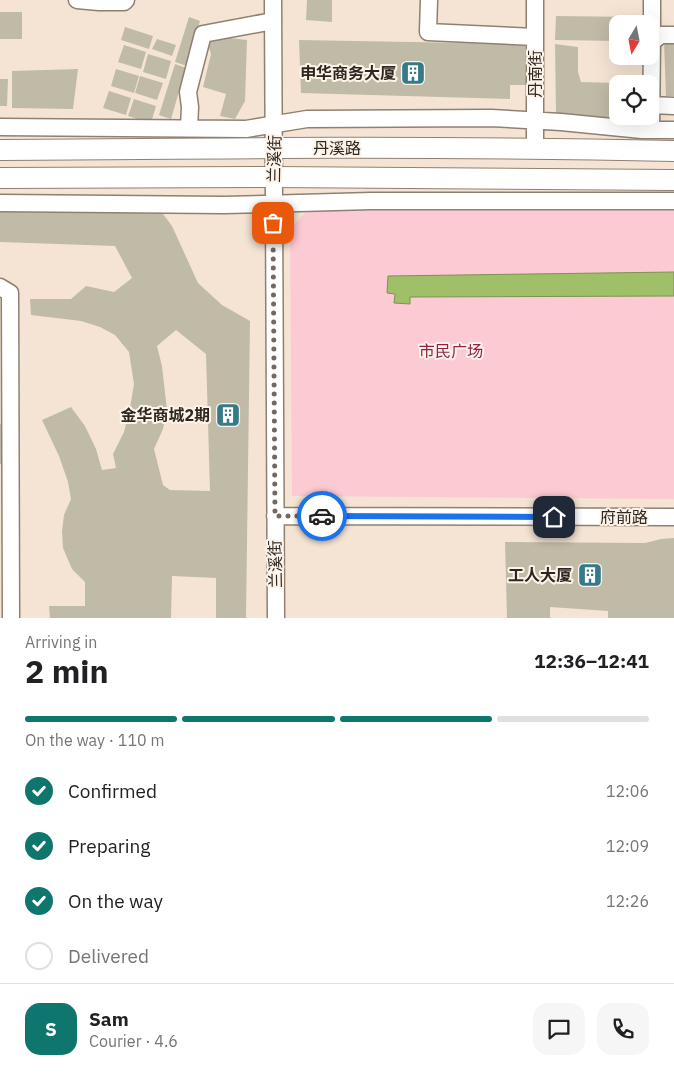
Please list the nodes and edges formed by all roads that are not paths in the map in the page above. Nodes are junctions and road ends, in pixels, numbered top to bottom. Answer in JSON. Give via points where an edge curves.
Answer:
{"nodes":[{"id":1,"x":77,"y":0,"type":"edge"},
{"id":2,"x":126,"y":0,"type":"edge"},
{"id":3,"x":273,"y":0,"type":"edge"},
{"id":4,"x":428,"y":0,"type":"edge"},
{"id":5,"x":535,"y":0,"type":"edge"},
{"id":6,"x":652,"y":0,"type":"edge"},
{"id":7,"x":652,"y":15,"type":"edge"},
{"id":8,"x":273,"y":21,"type":"junction"},
{"id":9,"x":674,"y":35,"type":"edge"},
{"id":10,"x":659,"y":36,"type":"edge"},
{"id":11,"x":535,"y":37,"type":"junction"},
{"id":12,"x":659,"y":105,"type":"edge"},
{"id":13,"x":674,"y":106,"type":"edge"},
{"id":14,"x":535,"y":121,"type":"junction"},
{"id":15,"x":274,"y":124,"type":"junction"},
{"id":16,"x":652,"y":125,"type":"edge"},
{"id":17,"x":0,"y":127,"type":"edge"},
{"id":18,"x":189,"y":128,"type":"junction"},
{"id":19,"x":652,"y":130,"type":"junction"},
{"id":20,"x":674,"y":130,"type":"edge"},
{"id":21,"x":274,"y":148,"type":"junction"},
{"id":22,"x":535,"y":148,"type":"junction"},
{"id":23,"x":0,"y":150,"type":"edge"},
{"id":24,"x":674,"y":151,"type":"edge"},
{"id":25,"x":273,"y":177,"type":"junction"},
{"id":26,"x":0,"y":178,"type":"edge"},
{"id":27,"x":674,"y":180,"type":"edge"},
{"id":28,"x":674,"y":201,"type":"edge"},
{"id":29,"x":0,"y":203,"type":"edge"},
{"id":30,"x":273,"y":204,"type":"junction"},
{"id":31,"x":0,"y":287,"type":"edge"},
{"id":32,"x":5,"y":304,"type":"edge"},
{"id":33,"x":5,"y":416,"type":"edge"},
{"id":34,"x":275,"y":516,"type":"junction"},
{"id":35,"x":674,"y":517,"type":"edge"},
{"id":36,"x":11,"y":618,"type":"edge"},
{"id":37,"x":276,"y":618,"type":"edge"}],
"edges":[{"from":1,"to":2,"type":"street"},
{"from":3,"to":8,"type":"street","name":"兰溪街"},
{"from":4,"to":11,"type":"street","via":[[428,32]]},
{"from":5,"to":11,"type":"street","name":"丹南街"},
{"from":6,"to":7,"type":"street"},
{"from":8,"to":15,"type":"street","name":"兰溪街"},
{"from":8,"to":18,"type":"street","via":[[203,34],[188,92]]},
{"from":9,"to":10,"type":"street"},
{"from":11,"to":14,"type":"street","name":"丹南街"},
{"from":12,"to":13,"type":"street"},
{"from":14,"to":15,"type":"street","via":[[491,118],[307,119]]},
{"from":14,"to":19,"type":"street"},
{"from":14,"to":22,"type":"street","name":"丹南街"},
{"from":15,"to":18,"type":"street","via":[[246,129]]},
{"from":15,"to":21,"type":"street","name":"兰溪街"},
{"from":16,"to":19,"type":"street"},
{"from":17,"to":18,"type":"street"},
{"from":19,"to":20,"type":"street"},
{"from":21,"to":22,"type":"main road","name":"丹溪路"},
{"from":21,"to":23,"type":"main road","name":"丹溪路"},
{"from":21,"to":25,"type":"street","name":"兰溪街"},
{"from":22,"to":24,"type":"main road","name":"丹溪路"},
{"from":25,"to":26,"type":"main road","name":"丹溪路"},
{"from":25,"to":27,"type":"main road","name":"丹溪路"},
{"from":25,"to":30,"type":"street","name":"兰溪街"},
{"from":28,"to":30,"type":"street"},
{"from":29,"to":30,"type":"street"},
{"from":30,"to":34,"type":"street","name":"兰溪街"},
{"from":31,"to":32,"type":"street","via":[[10,293]]},
{"from":32,"to":33,"type":"street"},
{"from":33,"to":36,"type":"street"},
{"from":34,"to":35,"type":"street","name":"府前路"},
{"from":34,"to":37,"type":"street","name":"兰溪街"}]}
